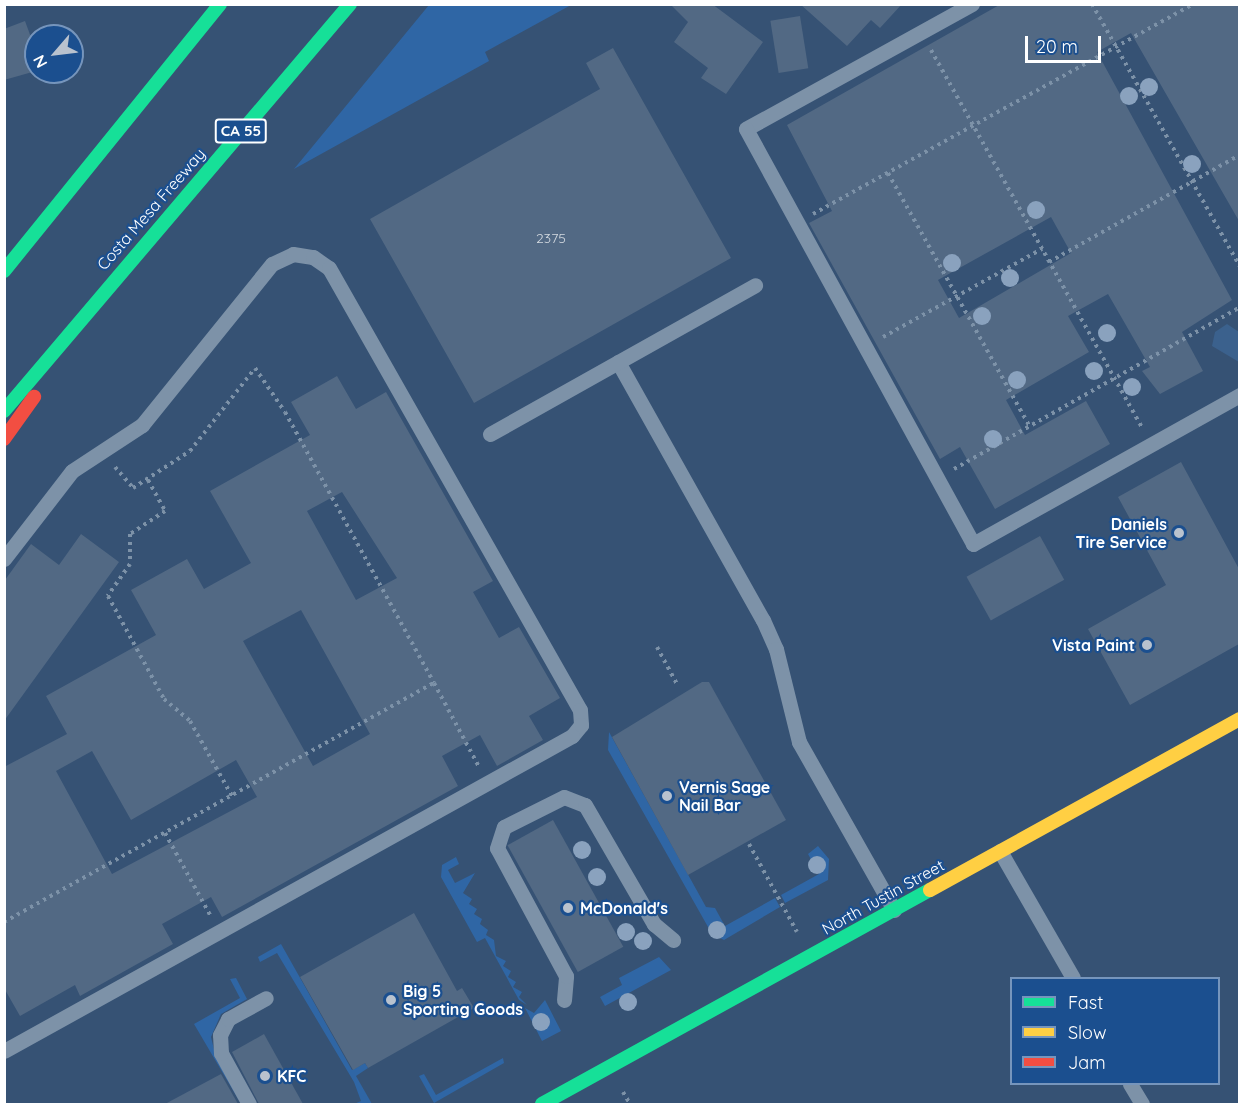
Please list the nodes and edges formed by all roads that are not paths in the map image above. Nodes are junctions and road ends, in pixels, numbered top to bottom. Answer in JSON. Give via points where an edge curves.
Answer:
{"nodes":[{"id":1,"x":220,"y":4,"type":"edge"},
{"id":2,"x":350,"y":4,"type":"edge"},
{"id":3,"x":972,"y":4,"type":"edge"},
{"id":4,"x":131,"y":257,"type":"junction"},
{"id":5,"x":4,"y":271,"type":"edge"},
{"id":6,"x":755,"y":285,"type":"dead end"},
{"id":7,"x":618,"y":362,"type":"junction"},
{"id":8,"x":1239,"y":395,"type":"edge"},
{"id":9,"x":4,"y":411,"type":"edge"},
{"id":10,"x":490,"y":434,"type":"dead end"},
{"id":11,"x":4,"y":440,"type":"edge"},
{"id":12,"x":4,"y":559,"type":"edge"},
{"id":13,"x":1239,"y":719,"type":"edge"},
{"id":14,"x":1000,"y":851,"type":"junction"},
{"id":15,"x":894,"y":910,"type":"junction"},
{"id":16,"x":673,"y":940,"type":"dead end"},
{"id":17,"x":1071,"y":977,"type":"edge"},
{"id":18,"x":266,"y":998,"type":"dead end"},
{"id":19,"x":564,"y":1000,"type":"dead end"},
{"id":20,"x":4,"y":1051,"type":"edge"},
{"id":21,"x":1131,"y":1085,"type":"edge"},
{"id":22,"x":249,"y":1104,"type":"edge"},
{"id":23,"x":545,"y":1104,"type":"edge"},
{"id":24,"x":1142,"y":1104,"type":"edge"}],
"edges":[{"from":1,"to":5,"type":"main road"},
{"from":2,"to":4,"type":"main road","name":"Costa Mesa Freeway","number":"CA 55"},
{"from":3,"to":8,"type":"lane","via":[[746,129],[973,544]]},
{"from":4,"to":9,"type":"main road","name":"Costa Mesa Freeway","number":"CA 55"},
{"from":4,"to":11,"type":"main road"},
{"from":6,"to":7,"type":"lane"},
{"from":7,"to":10,"type":"lane"},
{"from":7,"to":15,"type":"lane","via":[[763,620],[776,649],[799,742]]},
{"from":12,"to":20,"type":"lane","via":[[72,471],[142,425],[272,264],[293,254],[313,257],[329,268],[580,710],[581,725],[572,736]]},
{"from":13,"to":14,"type":"main road","name":"North Tustin Street"},
{"from":14,"to":15,"type":"main road","name":"North Tustin Street"},
{"from":14,"to":17,"type":"lane"},
{"from":15,"to":23,"type":"main road","name":"North Tustin Street"},
{"from":16,"to":19,"type":"lane","via":[[654,924],[585,805],[564,797],[504,827],[497,848],[566,976]]},
{"from":18,"to":22,"type":"lane","via":[[228,1019],[220,1035],[221,1053]]},
{"from":21,"to":24,"type":"lane"}]}
